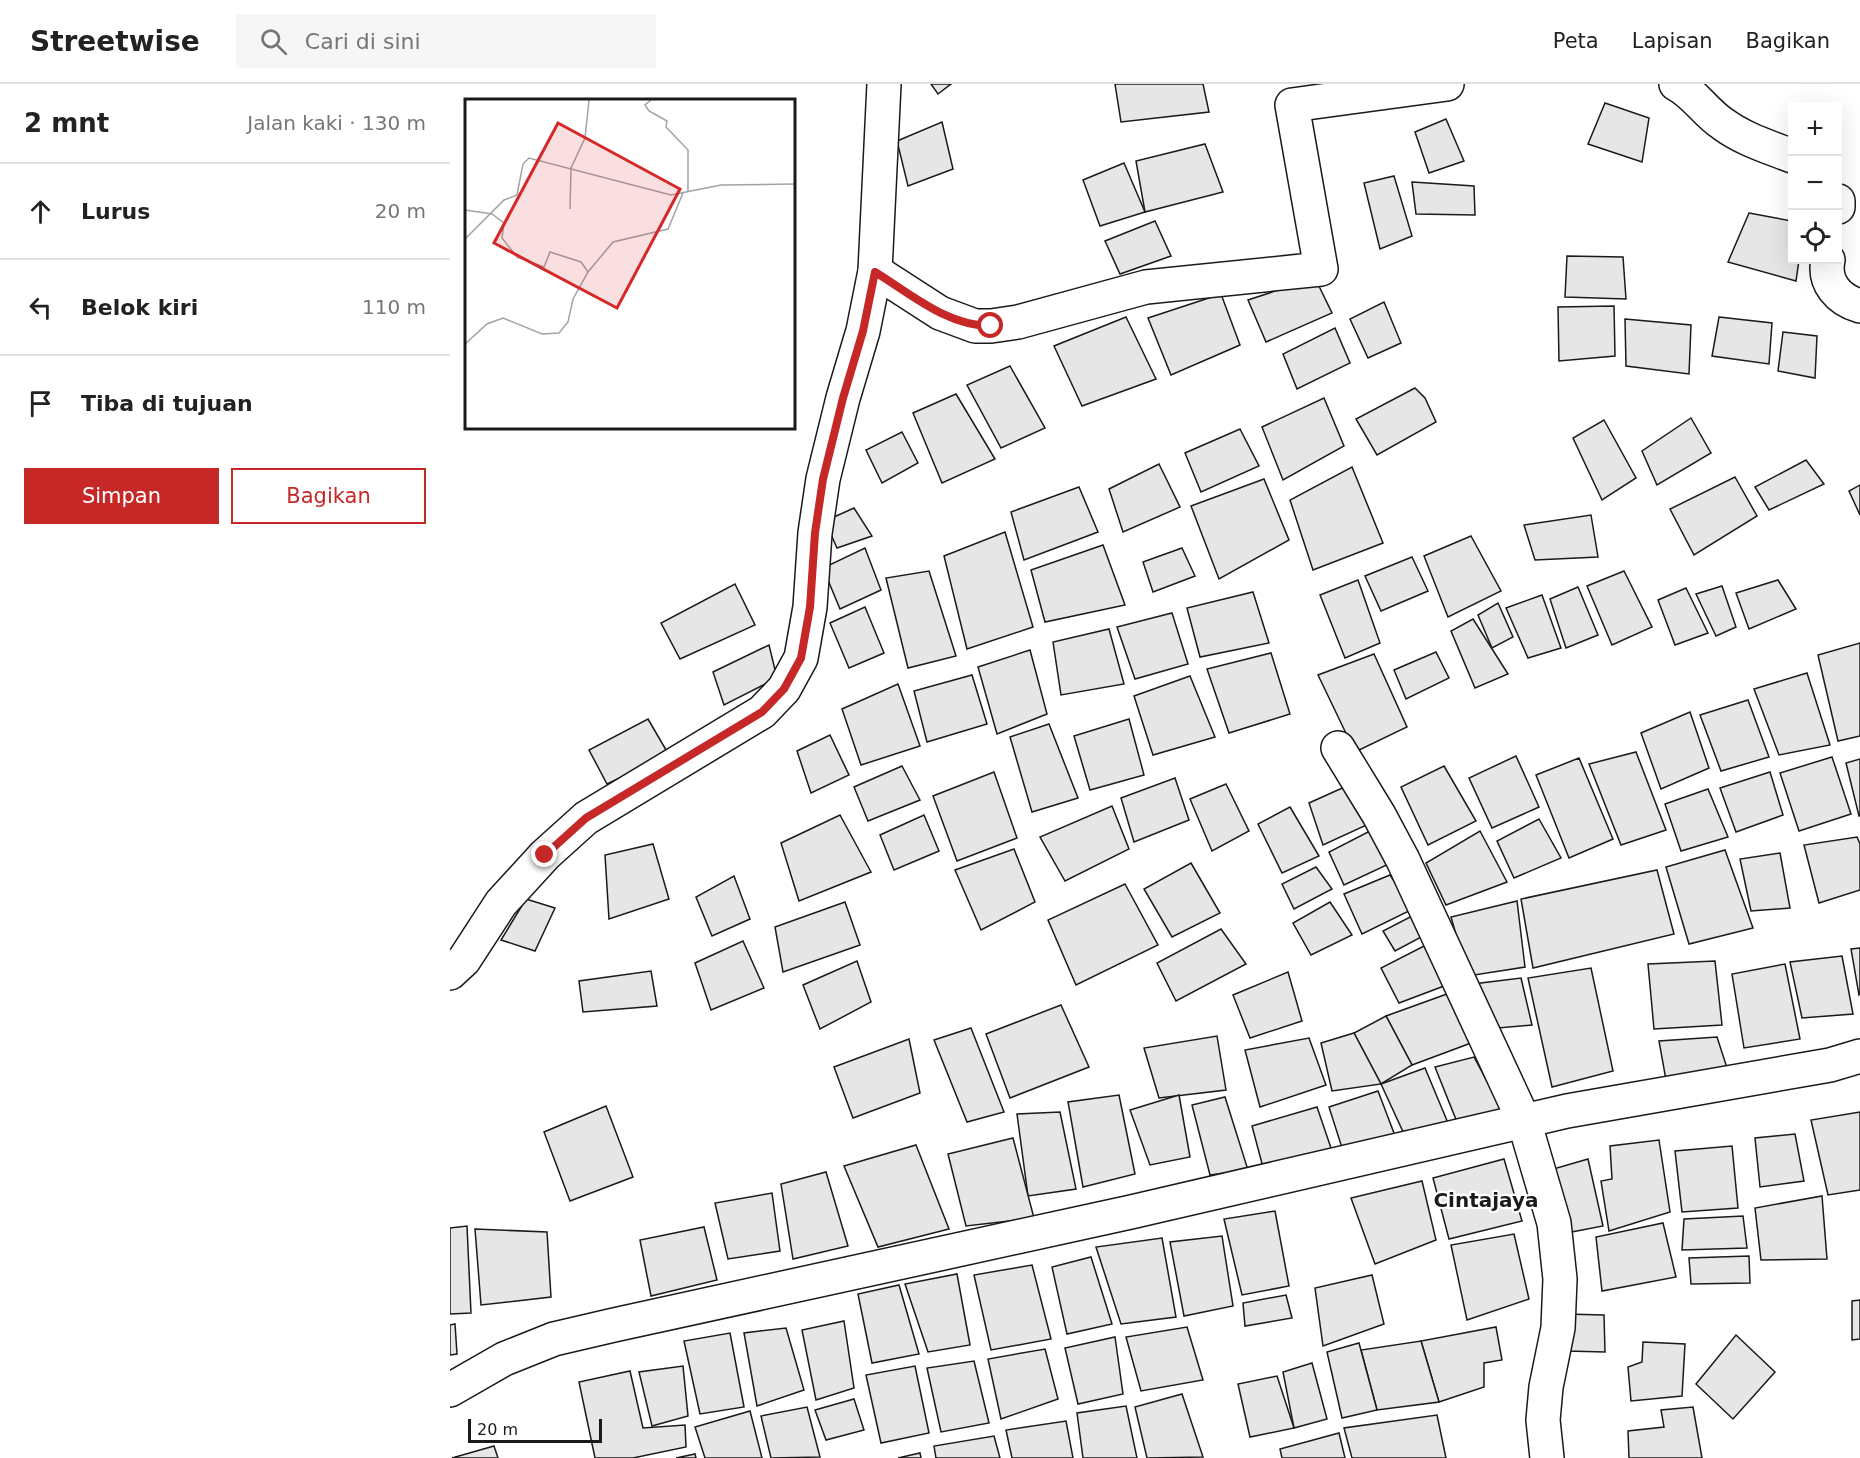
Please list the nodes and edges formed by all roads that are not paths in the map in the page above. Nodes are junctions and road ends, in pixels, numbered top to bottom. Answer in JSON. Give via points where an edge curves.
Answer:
{"nodes":[{"id":1,"x":884,"y":84,"type":"edge"},
{"id":2,"x":1447,"y":84,"type":"edge"},
{"id":3,"x":1676,"y":84,"type":"edge"},
{"id":4,"x":1788,"y":154,"type":"edge"},
{"id":5,"x":1827,"y":264,"type":"edge"},
{"id":6,"x":875,"y":272,"type":"junction"},
{"id":7,"x":1860,"y":306,"type":"edge"},
{"id":8,"x":1338,"y":748,"type":"dead end"},
{"id":9,"x":450,"y":974,"type":"edge"},
{"id":10,"x":1860,"y":1056,"type":"edge"},
{"id":11,"x":1524,"y":1121,"type":"junction"},
{"id":12,"x":450,"y":1390,"type":"edge"},
{"id":13,"x":1546,"y":1458,"type":"edge"}],
"edges":[{"from":1,"to":6,"type":"street"},
{"from":2,"to":6,"type":"street","via":[[1292,105],[1321,269],[1146,286],[1018,322],[983,326],[940,313]]},
{"from":3,"to":4,"type":"street","via":[[1725,126]]},
{"from":5,"to":7,"type":"street","via":[[1834,290],[1847,302]]},
{"from":6,"to":9,"type":"street","via":[[823,479],[801,658],[784,689],[762,712],[586,818],[501,903],[464,960]]},
{"from":8,"to":11,"type":"street","via":[[1403,860]]},
{"from":10,"to":11,"type":"street","via":[[1830,1065]]},
{"from":11,"to":12,"type":"street","via":[[584,1332],[504,1359]]},
{"from":11,"to":13,"type":"street","via":[[1554,1223],[1560,1279],[1558,1328],[1543,1420]]}]}
